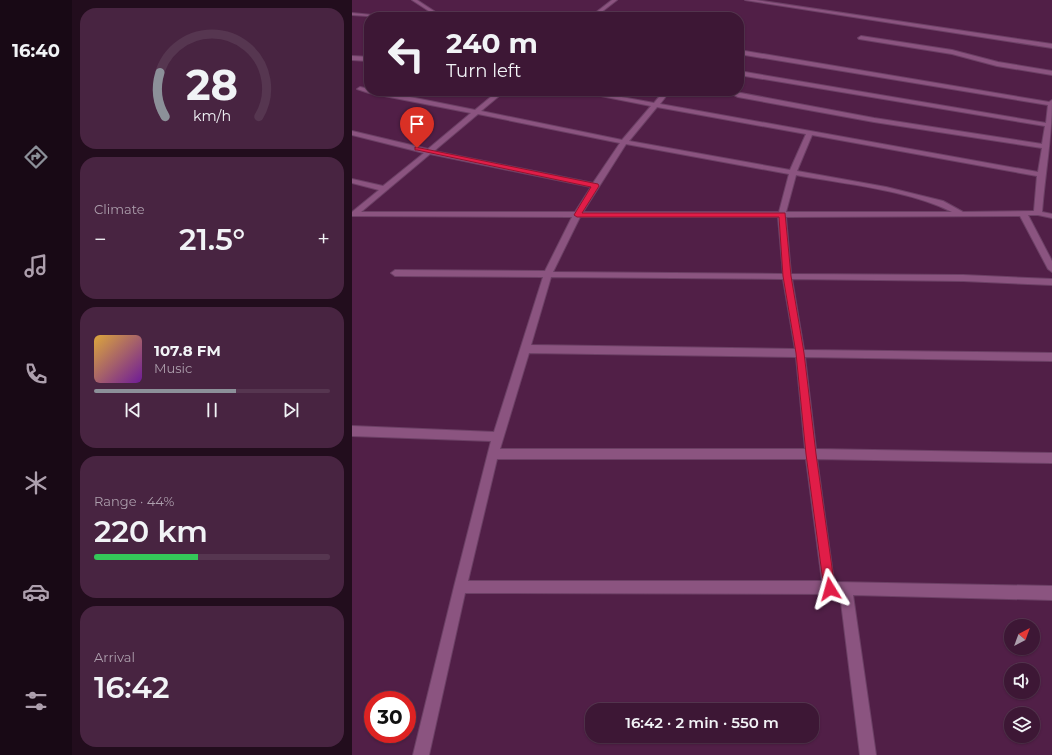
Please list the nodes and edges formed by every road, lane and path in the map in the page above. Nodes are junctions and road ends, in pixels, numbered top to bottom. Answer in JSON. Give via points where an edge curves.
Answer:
{"nodes":[{"id":1,"x":414,"y":0,"type":"edge"},
{"id":2,"x":615,"y":0,"type":"edge"},
{"id":3,"x":747,"y":0,"type":"edge"},
{"id":4,"x":433,"y":12,"type":"edge"},
{"id":5,"x":599,"y":12,"type":"edge"},
{"id":6,"x":352,"y":14,"type":"edge"},
{"id":7,"x":364,"y":15,"type":"edge"},
{"id":8,"x":862,"y":38,"type":"dead end"},
{"id":9,"x":1052,"y":46,"type":"edge"},
{"id":10,"x":744,"y":53,"type":"edge"},
{"id":11,"x":352,"y":58,"type":"edge"},
{"id":12,"x":364,"y":59,"type":"edge"},
{"id":13,"x":1052,"y":73,"type":"edge"},
{"id":14,"x":744,"y":76,"type":"edge"},
{"id":15,"x":360,"y":88,"type":"dead end"},
{"id":16,"x":364,"y":89,"type":"edge"},
{"id":17,"x":394,"y":96,"type":"edge"},
{"id":18,"x":496,"y":96,"type":"edge"},
{"id":19,"x":606,"y":96,"type":"edge"},
{"id":20,"x":663,"y":96,"type":"edge"},
{"id":21,"x":743,"y":96,"type":"edge"},
{"id":22,"x":1052,"y":103,"type":"edge"},
{"id":23,"x":655,"y":105,"type":"junction"},
{"id":24,"x":476,"y":113,"type":"junction"},
{"id":25,"x":1048,"y":125,"type":"junction"},
{"id":26,"x":352,"y":133,"type":"edge"},
{"id":27,"x":810,"y":133,"type":"junction"},
{"id":28,"x":624,"y":142,"type":"junction"},
{"id":29,"x":1044,"y":146,"type":"junction"},
{"id":30,"x":430,"y":152,"type":"junction"},
{"id":31,"x":793,"y":172,"type":"junction"},
{"id":32,"x":1041,"y":175,"type":"junction"},
{"id":33,"x":352,"y":181,"type":"edge"},
{"id":34,"x":595,"y":186,"type":"junction"},
{"id":35,"x":384,"y":189,"type":"junction"},
{"id":36,"x":961,"y":213,"type":"junction"},
{"id":37,"x":1023,"y":213,"type":"junction"},
{"id":38,"x":1038,"y":213,"type":"junction"},
{"id":39,"x":353,"y":214,"type":"edge"},
{"id":40,"x":782,"y":214,"type":"junction"},
{"id":41,"x":577,"y":215,"type":"junction"},
{"id":42,"x":1052,"y":216,"type":"edge"},
{"id":43,"x":1052,"y":269,"type":"edge"},
{"id":44,"x":395,"y":273,"type":"dead end"},
{"id":45,"x":548,"y":274,"type":"junction"},
{"id":46,"x":787,"y":276,"type":"junction"},
{"id":47,"x":1052,"y":282,"type":"edge"},
{"id":48,"x":525,"y":349,"type":"junction"},
{"id":49,"x":800,"y":353,"type":"junction"},
{"id":50,"x":1052,"y":357,"type":"edge"},
{"id":51,"x":352,"y":431,"type":"edge"},
{"id":52,"x":499,"y":437,"type":"junction"},
{"id":53,"x":493,"y":454,"type":"junction"},
{"id":54,"x":811,"y":454,"type":"junction"},
{"id":55,"x":1052,"y":458,"type":"edge"},
{"id":56,"x":460,"y":587,"type":"junction"},
{"id":57,"x":846,"y":588,"type":"junction"},
{"id":58,"x":830,"y":589,"type":"junction"},
{"id":59,"x":1052,"y":593,"type":"edge"},
{"id":60,"x":421,"y":755,"type":"edge"},
{"id":61,"x":868,"y":755,"type":"edge"}],
"edges":[{"from":1,"to":4,"type":"street"},
{"from":2,"to":5,"type":"street"},
{"from":3,"to":9,"type":"street"},
{"from":6,"to":7,"type":"street"},
{"from":8,"to":13,"type":"street","via":[[952,52],[997,64]]},
{"from":10,"to":22,"type":"street"},
{"from":11,"to":12,"type":"street"},
{"from":14,"to":25,"type":"street"},
{"from":15,"to":16,"type":"street"},
{"from":17,"to":24,"type":"street"},
{"from":18,"to":24,"type":"street"},
{"from":19,"to":23,"type":"street"},
{"from":20,"to":23,"type":"street"},
{"from":21,"to":29,"type":"street","via":[[874,120]]},
{"from":22,"to":25,"type":"street"},
{"from":23,"to":27,"type":"street"},
{"from":23,"to":28,"type":"street"},
{"from":24,"to":28,"type":"street"},
{"from":24,"to":30,"type":"street"},
{"from":25,"to":29,"type":"street"},
{"from":26,"to":30,"type":"street"},
{"from":27,"to":31,"type":"street"},
{"from":27,"to":32,"type":"street"},
{"from":28,"to":31,"type":"street"},
{"from":28,"to":34,"type":"street"},
{"from":29,"to":32,"type":"street"},
{"from":30,"to":34,"type":"street"},
{"from":30,"to":35,"type":"street"},
{"from":31,"to":36,"type":"street","via":[[921,197]]},
{"from":31,"to":40,"type":"street"},
{"from":32,"to":38,"type":"street"},
{"from":33,"to":35,"type":"street"},
{"from":34,"to":41,"type":"street"},
{"from":35,"to":39,"type":"street"},
{"from":36,"to":37,"type":"street"},
{"from":36,"to":40,"type":"street"},
{"from":37,"to":38,"type":"street"},
{"from":37,"to":43,"type":"street"},
{"from":38,"to":42,"type":"street"},
{"from":39,"to":41,"type":"street"},
{"from":40,"to":41,"type":"street"},
{"from":40,"to":46,"type":"street"},
{"from":41,"to":45,"type":"street"},
{"from":44,"to":45,"type":"street"},
{"from":45,"to":46,"type":"street"},
{"from":45,"to":48,"type":"street"},
{"from":46,"to":47,"type":"street"},
{"from":46,"to":49,"type":"street"},
{"from":48,"to":49,"type":"street"},
{"from":48,"to":52,"type":"street"},
{"from":49,"to":50,"type":"street"},
{"from":49,"to":54,"type":"street"},
{"from":51,"to":52,"type":"street"},
{"from":52,"to":53,"type":"street"},
{"from":53,"to":54,"type":"street"},
{"from":53,"to":56,"type":"street"},
{"from":54,"to":55,"type":"street"},
{"from":54,"to":58,"type":"street"},
{"from":56,"to":58,"type":"street"},
{"from":56,"to":60,"type":"street"},
{"from":57,"to":58,"type":"street"},
{"from":57,"to":59,"type":"street"},
{"from":57,"to":61,"type":"street"}]}
